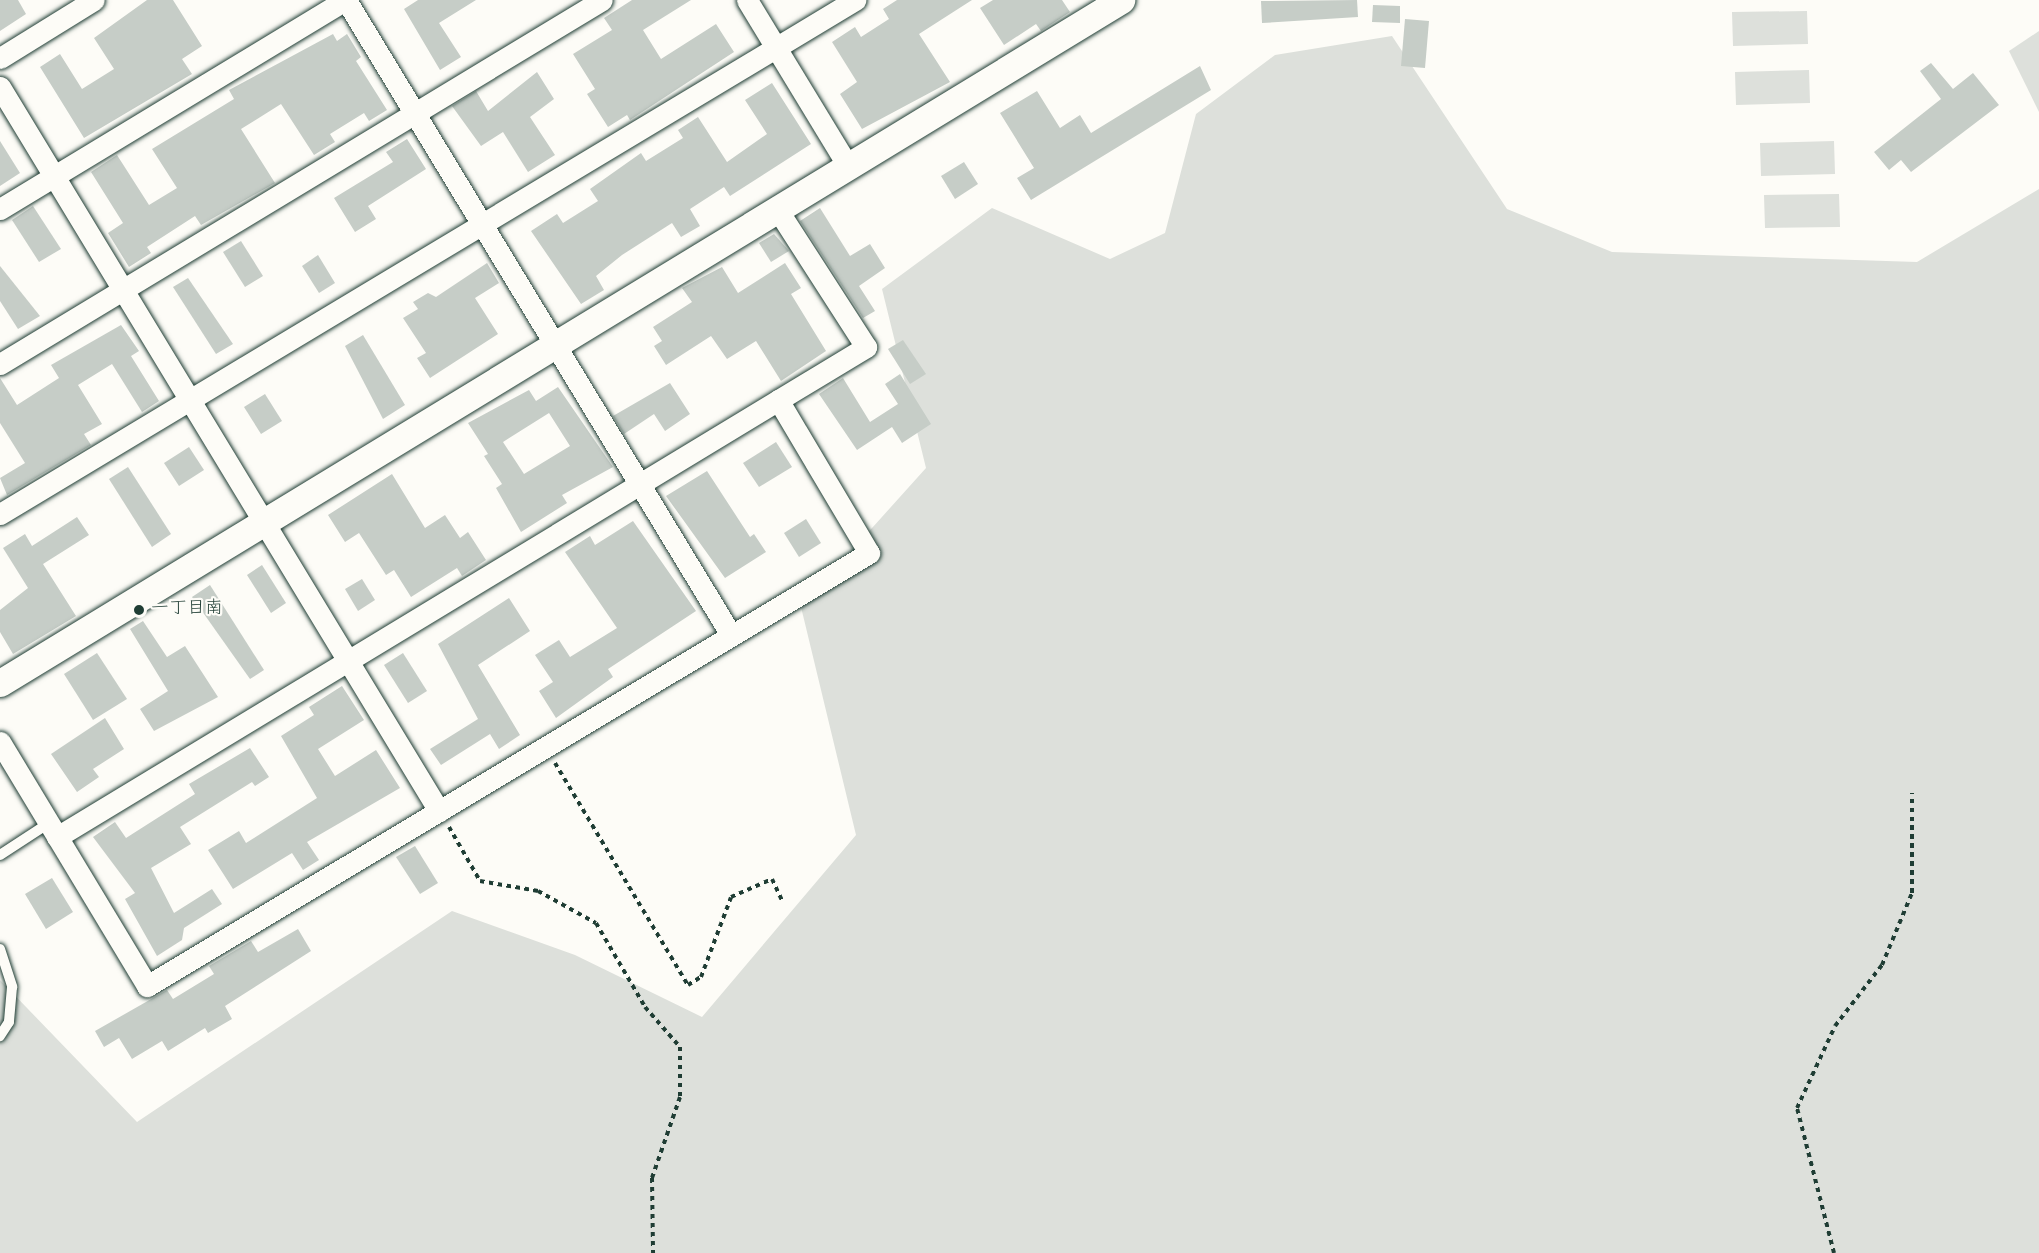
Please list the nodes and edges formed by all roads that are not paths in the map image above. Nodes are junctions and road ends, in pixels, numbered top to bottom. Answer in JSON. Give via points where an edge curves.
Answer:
{"nodes":[{"id":1,"x":94,"y":0,"type":"edge"},
{"id":2,"x":346,"y":0,"type":"edge"},
{"id":3,"x":602,"y":0,"type":"edge"},
{"id":4,"x":747,"y":0,"type":"edge"},
{"id":5,"x":855,"y":0,"type":"edge"},
{"id":6,"x":1121,"y":0,"type":"edge"},
{"id":7,"x":776,"y":47,"type":"junction"},
{"id":8,"x":0,"y":58,"type":"edge"},
{"id":9,"x":0,"y":87,"type":"edge"},
{"id":10,"x":415,"y":113,"type":"junction"},
{"id":11,"x":848,"y":166,"type":"junction"},
{"id":12,"x":54,"y":176,"type":"junction"},
{"id":13,"x":0,"y":209,"type":"edge"},
{"id":14,"x":777,"y":209,"type":"junction"},
{"id":15,"x":482,"y":224,"type":"junction"},
{"id":16,"x":123,"y":289,"type":"junction"},
{"id":17,"x":555,"y":345,"type":"junction"},
{"id":18,"x":0,"y":364,"type":"edge"},
{"id":19,"x":190,"y":400,"type":"junction"},
{"id":20,"x":778,"y":400,"type":"junction"},
{"id":21,"x":639,"y":484,"type":"junction"},
{"id":22,"x":0,"y":514,"type":"edge"},
{"id":23,"x":264,"y":522,"type":"junction"},
{"id":24,"x":731,"y":635,"type":"junction"},
{"id":25,"x":349,"y":661,"type":"junction"},
{"id":26,"x":0,"y":683,"type":"edge"},
{"id":27,"x":0,"y":742,"type":"edge"},
{"id":28,"x":439,"y":811,"type":"junction"},
{"id":29,"x":53,"y":830,"type":"junction"},
{"id":30,"x":0,"y":855,"type":"edge"},
{"id":31,"x":0,"y":949,"type":"edge"},
{"id":32,"x":0,"y":1036,"type":"edge"}],
"edges":[{"from":1,"to":8,"type":"street"},
{"from":2,"to":10,"type":"street"},
{"from":2,"to":12,"type":"street"},
{"from":3,"to":10,"type":"street"},
{"from":4,"to":7,"type":"street"},
{"from":5,"to":7,"type":"street"},
{"from":6,"to":11,"type":"street"},
{"from":7,"to":11,"type":"street"},
{"from":7,"to":15,"type":"street"},
{"from":9,"to":12,"type":"street"},
{"from":10,"to":15,"type":"street"},
{"from":10,"to":16,"type":"street"},
{"from":11,"to":14,"type":"street"},
{"from":12,"to":13,"type":"street"},
{"from":12,"to":16,"type":"street"},
{"from":14,"to":17,"type":"street"},
{"from":14,"to":20,"type":"street","via":[[866,347]]},
{"from":15,"to":17,"type":"street"},
{"from":15,"to":19,"type":"street"},
{"from":16,"to":18,"type":"street"},
{"from":16,"to":19,"type":"street"},
{"from":17,"to":21,"type":"street"},
{"from":17,"to":23,"type":"street"},
{"from":19,"to":22,"type":"street"},
{"from":19,"to":23,"type":"street"},
{"from":20,"to":21,"type":"street"},
{"from":20,"to":24,"type":"street","via":[[869,553]]},
{"from":21,"to":24,"type":"street"},
{"from":21,"to":25,"type":"street"},
{"from":23,"to":25,"type":"street"},
{"from":23,"to":26,"type":"street"},
{"from":24,"to":28,"type":"street"},
{"from":25,"to":28,"type":"street"},
{"from":25,"to":29,"type":"street"},
{"from":27,"to":29,"type":"street"},
{"from":28,"to":29,"type":"street","via":[[147,986]]},
{"from":29,"to":30,"type":"lane"},
{"from":31,"to":32,"type":"lane","via":[[12,987],[9,1022]]}]}
